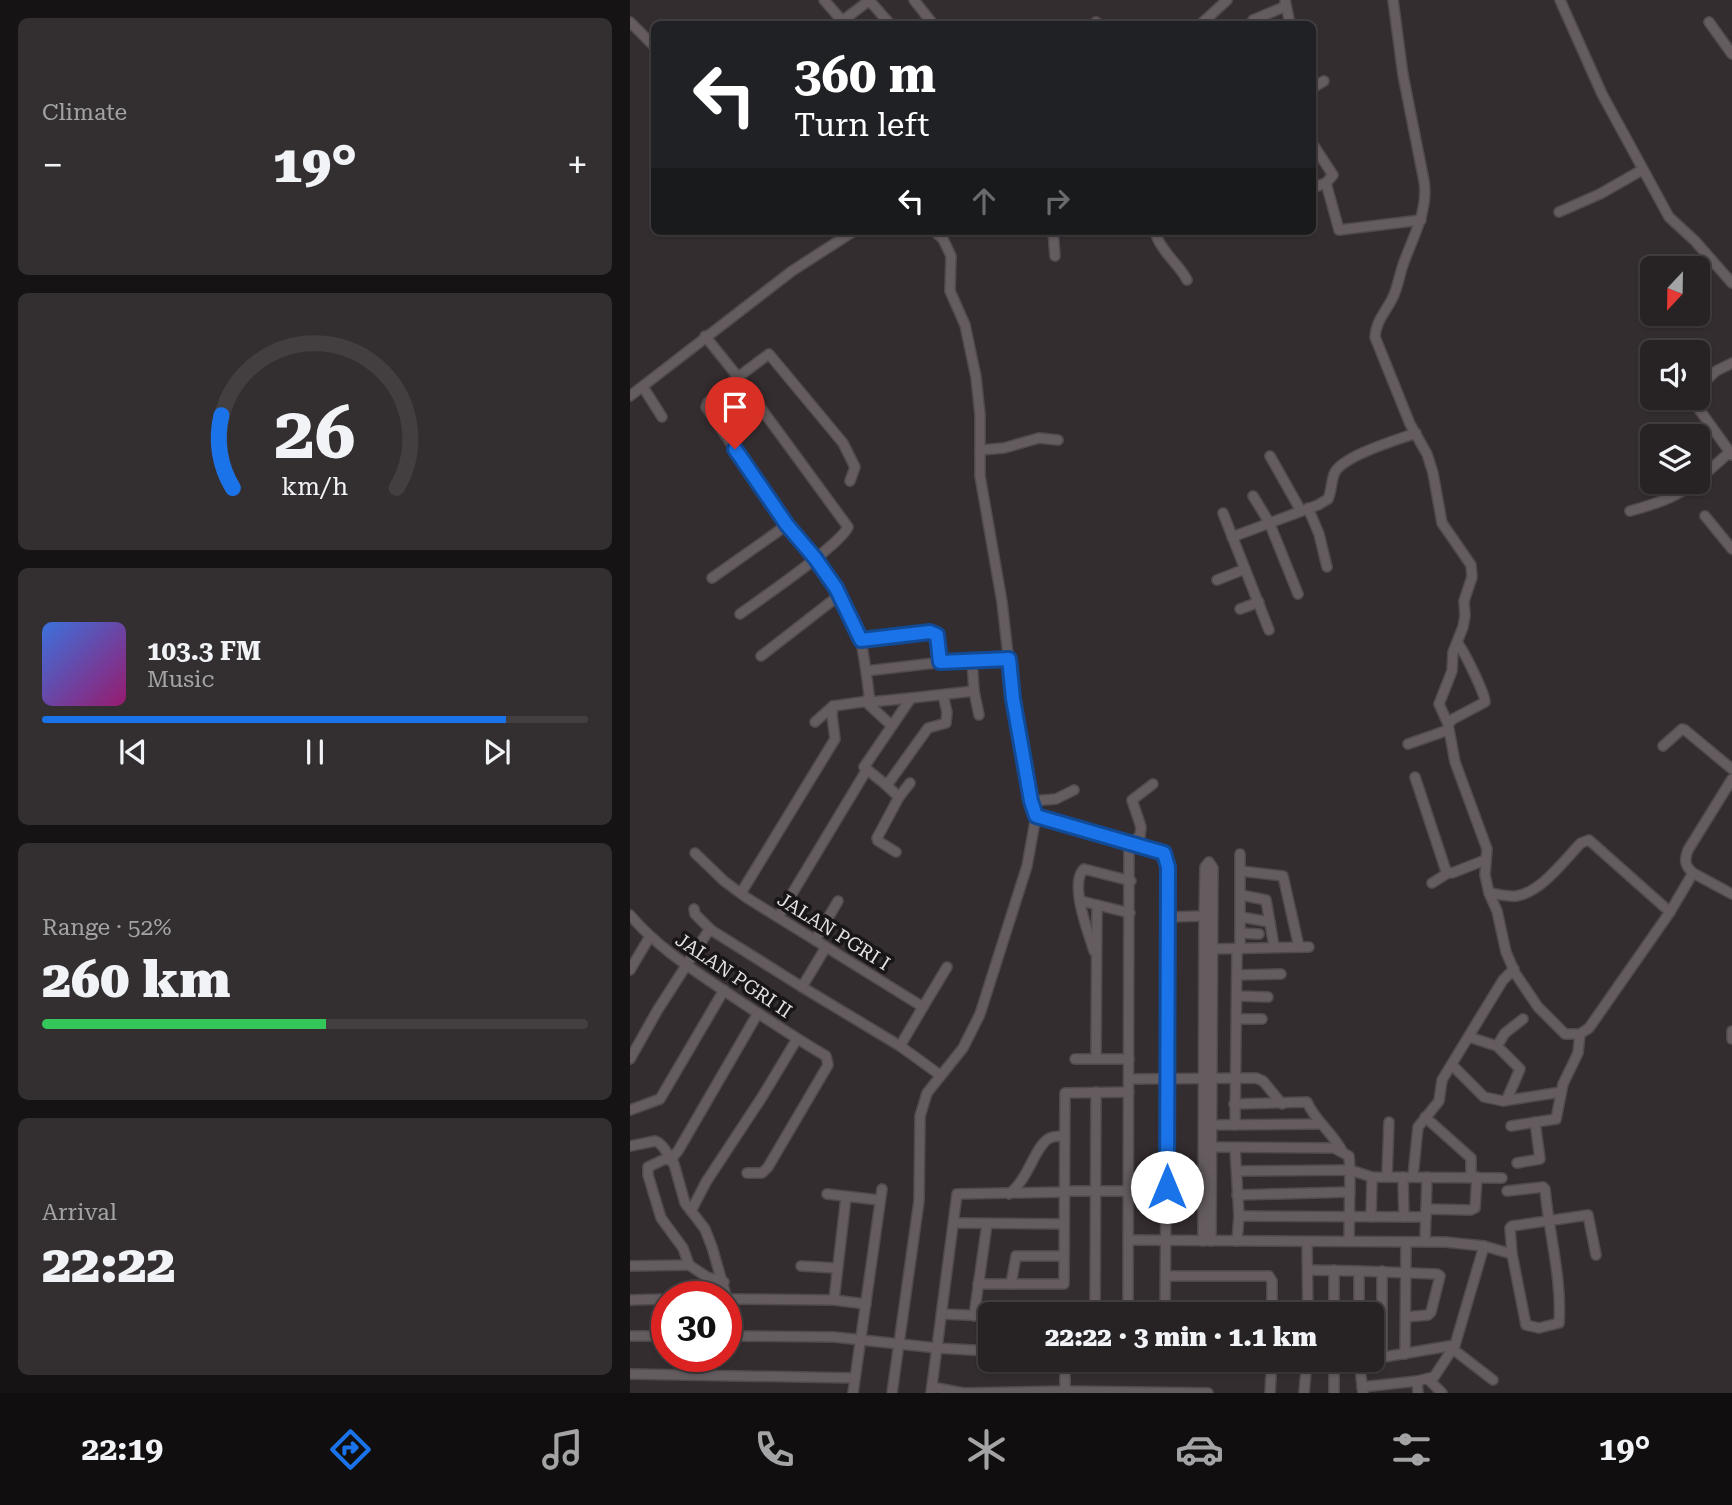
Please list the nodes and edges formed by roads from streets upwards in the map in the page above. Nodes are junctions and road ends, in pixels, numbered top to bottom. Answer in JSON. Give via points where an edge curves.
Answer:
{"nodes":[{"id":1,"x":824,"y":0,"type":"edge"},
{"id":2,"x":869,"y":0,"type":"edge"},
{"id":3,"x":1227,"y":0,"type":"edge"},
{"id":4,"x":1393,"y":0,"type":"edge"},
{"id":5,"x":1560,"y":0,"type":"edge"},
{"id":6,"x":915,"y":1,"type":"edge"},
{"id":7,"x":1285,"y":3,"type":"edge"},
{"id":8,"x":840,"y":21,"type":"edge"},
{"id":9,"x":844,"y":21,"type":"edge"},
{"id":10,"x":887,"y":21,"type":"edge"},
{"id":11,"x":931,"y":21,"type":"edge"},
{"id":12,"x":1208,"y":21,"type":"edge"},
{"id":13,"x":1253,"y":21,"type":"edge"},
{"id":14,"x":1289,"y":21,"type":"edge"},
{"id":15,"x":630,"y":22,"type":"edge"},
{"id":16,"x":1709,"y":22,"type":"dead end"},
{"id":17,"x":651,"y":43,"type":"edge"},
{"id":18,"x":1732,"y":54,"type":"edge"},
{"id":19,"x":1324,"y":81,"type":"dead end"},
{"id":20,"x":1316,"y":86,"type":"edge"},
{"id":21,"x":1316,"y":149,"type":"edge"},
{"id":22,"x":1642,"y":170,"type":"junction"},
{"id":23,"x":1326,"y":183,"type":"junction"},
{"id":24,"x":1316,"y":187,"type":"edge"},
{"id":25,"x":1559,"y":212,"type":"dead end"},
{"id":26,"x":1421,"y":220,"type":"junction"},
{"id":27,"x":848,"y":235,"type":"edge"},
{"id":28,"x":938,"y":235,"type":"edge"},
{"id":29,"x":1053,"y":235,"type":"edge"},
{"id":30,"x":1156,"y":235,"type":"edge"},
{"id":31,"x":1055,"y":256,"type":"dead end"},
{"id":32,"x":1187,"y":280,"type":"dead end"},
{"id":33,"x":1732,"y":283,"type":"edge"},
{"id":34,"x":705,"y":337,"type":"junction"},
{"id":35,"x":1732,"y":363,"type":"edge"},
{"id":36,"x":738,"y":377,"type":"junction"},
{"id":37,"x":1710,"y":377,"type":"edge"},
{"id":38,"x":643,"y":387,"type":"junction"},
{"id":39,"x":630,"y":396,"type":"edge"},
{"id":40,"x":1700,"y":410,"type":"edge"},
{"id":41,"x":662,"y":417,"type":"dead end"},
{"id":42,"x":1416,"y":433,"type":"junction"},
{"id":43,"x":1058,"y":440,"type":"dead end"},
{"id":44,"x":1730,"y":449,"type":"edge"},
{"id":45,"x":980,"y":450,"type":"junction"},
{"id":46,"x":1270,"y":456,"type":"dead end"},
{"id":47,"x":1710,"y":468,"type":"edge"},
{"id":48,"x":850,"y":481,"type":"dead end"},
{"id":49,"x":1676,"y":494,"type":"edge"},
{"id":50,"x":1253,"y":496,"type":"dead end"},
{"id":51,"x":1305,"y":509,"type":"junction"},
{"id":52,"x":1630,"y":511,"type":"dead end"},
{"id":53,"x":1223,"y":513,"type":"dead end"},
{"id":54,"x":1705,"y":516,"type":"dead end"},
{"id":55,"x":1269,"y":522,"type":"junction"},
{"id":56,"x":787,"y":525,"type":"junction"},
{"id":57,"x":1232,"y":537,"type":"junction"},
{"id":58,"x":1732,"y":549,"type":"edge"},
{"id":59,"x":815,"y":558,"type":"junction"},
{"id":60,"x":1326,"y":567,"type":"dead end"},
{"id":61,"x":1245,"y":569,"type":"junction"},
{"id":62,"x":712,"y":578,"type":"dead end"},
{"id":63,"x":1217,"y":580,"type":"dead end"},
{"id":64,"x":838,"y":591,"type":"junction"},
{"id":65,"x":1298,"y":594,"type":"dead end"},
{"id":66,"x":1259,"y":602,"type":"junction"},
{"id":67,"x":1240,"y":609,"type":"dead end"},
{"id":68,"x":740,"y":614,"type":"dead end"},
{"id":69,"x":1269,"y":630,"type":"dead end"},
{"id":70,"x":861,"y":640,"type":"junction"},
{"id":71,"x":1457,"y":643,"type":"junction"},
{"id":72,"x":761,"y":656,"type":"dead end"},
{"id":73,"x":1009,"y":659,"type":"junction"},
{"id":74,"x":972,"y":660,"type":"junction"},
{"id":75,"x":940,"y":662,"type":"junction"},
{"id":76,"x":866,"y":671,"type":"junction"},
{"id":77,"x":974,"y":691,"type":"junction"},
{"id":78,"x":943,"y":695,"type":"junction"},
{"id":79,"x":911,"y":698,"type":"junction"},
{"id":80,"x":867,"y":701,"type":"junction"},
{"id":81,"x":834,"y":706,"type":"junction"},
{"id":82,"x":979,"y":715,"type":"dead end"},
{"id":83,"x":815,"y":722,"type":"dead end"},
{"id":84,"x":892,"y":726,"type":"junction"},
{"id":85,"x":1448,"y":727,"type":"junction"},
{"id":86,"x":1408,"y":744,"type":"dead end"},
{"id":87,"x":1663,"y":746,"type":"dead end"},
{"id":88,"x":1732,"y":769,"type":"edge"},
{"id":89,"x":866,"y":771,"type":"junction"},
{"id":90,"x":1415,"y":777,"type":"dead end"},
{"id":91,"x":1732,"y":779,"type":"edge"},
{"id":92,"x":910,"y":783,"type":"dead end"},
{"id":93,"x":1153,"y":784,"type":"dead end"},
{"id":94,"x":885,"y":785,"type":"junction"},
{"id":95,"x":1074,"y":790,"type":"dead end"},
{"id":96,"x":899,"y":797,"type":"junction"},
{"id":97,"x":1031,"y":801,"type":"junction"},
{"id":98,"x":1036,"y":816,"type":"junction"},
{"id":99,"x":1129,"y":844,"type":"junction"},
{"id":100,"x":896,"y":852,"type":"dead end"},
{"id":101,"x":695,"y":853,"type":"dead end"},
{"id":102,"x":1240,"y":854,"type":"dead end"},
{"id":103,"x":1485,"y":860,"type":"junction"},
{"id":104,"x":1241,"y":871,"type":"junction"},
{"id":105,"x":1448,"y":873,"type":"junction"},
{"id":106,"x":1693,"y":873,"type":"junction"},
{"id":107,"x":1131,"y":881,"type":"junction"},
{"id":108,"x":1432,"y":883,"type":"dead end"},
{"id":109,"x":741,"y":893,"type":"junction"},
{"id":110,"x":1489,"y":893,"type":"junction"},
{"id":111,"x":1732,"y":894,"type":"edge"},
{"id":112,"x":1241,"y":895,"type":"junction"},
{"id":113,"x":838,"y":901,"type":"dead end"},
{"id":114,"x":1081,"y":901,"type":"junction"},
{"id":115,"x":1097,"y":905,"type":"junction"},
{"id":116,"x":694,"y":909,"type":"dead end"},
{"id":117,"x":1671,"y":912,"type":"junction"},
{"id":118,"x":1130,"y":913,"type":"junction"},
{"id":119,"x":630,"y":915,"type":"edge"},
{"id":120,"x":1204,"y":916,"type":"junction"},
{"id":121,"x":778,"y":917,"type":"junction"},
{"id":122,"x":1168,"y":917,"type":"junction"},
{"id":123,"x":1241,"y":917,"type":"junction"},
{"id":124,"x":1270,"y":922,"type":"junction"},
{"id":125,"x":711,"y":930,"type":"junction"},
{"id":126,"x":1240,"y":933,"type":"junction"},
{"id":127,"x":1259,"y":934,"type":"dead end"},
{"id":128,"x":649,"y":938,"type":"junction"},
{"id":129,"x":815,"y":940,"type":"junction"},
{"id":130,"x":1274,"y":946,"type":"junction"},
{"id":131,"x":826,"y":947,"type":"junction"},
{"id":132,"x":1208,"y":949,"type":"junction"},
{"id":133,"x":1238,"y":949,"type":"junction"},
{"id":134,"x":1096,"y":959,"type":"junction"},
{"id":135,"x":686,"y":965,"type":"junction"},
{"id":136,"x":947,"y":967,"type":"dead end"},
{"id":137,"x":1514,"y":969,"type":"junction"},
{"id":138,"x":630,"y":970,"type":"edge"},
{"id":139,"x":1281,"y":974,"type":"dead end"},
{"id":140,"x":1237,"y":975,"type":"junction"},
{"id":141,"x":802,"y":987,"type":"junction"},
{"id":142,"x":724,"y":990,"type":"junction"},
{"id":143,"x":1238,"y":996,"type":"junction"},
{"id":144,"x":1268,"y":997,"type":"dead end"},
{"id":145,"x":923,"y":1007,"type":"junction"},
{"id":146,"x":758,"y":1013,"type":"junction"},
{"id":147,"x":1523,"y":1018,"type":"dead end"},
{"id":148,"x":1237,"y":1019,"type":"junction"},
{"id":149,"x":1262,"y":1019,"type":"dead end"},
{"id":150,"x":1732,"y":1031,"type":"edge"},
{"id":151,"x":1580,"y":1034,"type":"junction"},
{"id":152,"x":1469,"y":1037,"type":"junction"},
{"id":153,"x":796,"y":1038,"type":"junction"},
{"id":154,"x":1732,"y":1039,"type":"edge"},
{"id":155,"x":901,"y":1046,"type":"junction"},
{"id":156,"x":1497,"y":1046,"type":"junction"},
{"id":157,"x":1096,"y":1058,"type":"junction"},
{"id":158,"x":630,"y":1059,"type":"edge"},
{"id":159,"x":1075,"y":1059,"type":"dead end"},
{"id":160,"x":1129,"y":1059,"type":"junction"},
{"id":161,"x":1452,"y":1065,"type":"junction"},
{"id":162,"x":940,"y":1075,"type":"junction"},
{"id":163,"x":1207,"y":1078,"type":"junction"},
{"id":164,"x":1130,"y":1079,"type":"junction"},
{"id":165,"x":1235,"y":1079,"type":"junction"},
{"id":166,"x":1167,"y":1080,"type":"junction"},
{"id":167,"x":1096,"y":1092,"type":"junction"},
{"id":168,"x":1129,"y":1092,"type":"junction"},
{"id":169,"x":1561,"y":1092,"type":"junction"},
{"id":170,"x":1507,"y":1099,"type":"junction"},
{"id":171,"x":1234,"y":1104,"type":"junction"},
{"id":172,"x":1282,"y":1104,"type":"junction"},
{"id":173,"x":630,"y":1110,"type":"edge"},
{"id":174,"x":1425,"y":1117,"type":"junction"},
{"id":175,"x":1389,"y":1122,"type":"dead end"},
{"id":176,"x":1535,"y":1122,"type":"junction"},
{"id":177,"x":1320,"y":1124,"type":"junction"},
{"id":178,"x":1210,"y":1125,"type":"junction"},
{"id":179,"x":1235,"y":1125,"type":"junction"},
{"id":180,"x":1511,"y":1126,"type":"dead end"},
{"id":181,"x":1064,"y":1136,"type":"junction"},
{"id":182,"x":630,"y":1146,"type":"edge"},
{"id":183,"x":1210,"y":1147,"type":"junction"},
{"id":184,"x":1236,"y":1148,"type":"junction"},
{"id":185,"x":1342,"y":1151,"type":"junction"},
{"id":186,"x":671,"y":1159,"type":"junction"},
{"id":187,"x":1517,"y":1163,"type":"dead end"},
{"id":188,"x":1350,"y":1170,"type":"junction"},
{"id":189,"x":1237,"y":1171,"type":"junction"},
{"id":190,"x":747,"y":1173,"type":"dead end"},
{"id":191,"x":1387,"y":1176,"type":"junction"},
{"id":192,"x":1372,"y":1177,"type":"junction"},
{"id":193,"x":1408,"y":1177,"type":"junction"},
{"id":194,"x":1426,"y":1177,"type":"junction"},
{"id":195,"x":1474,"y":1177,"type":"junction"},
{"id":196,"x":1502,"y":1178,"type":"dead end"},
{"id":197,"x":882,"y":1189,"type":"dead end"},
{"id":198,"x":1129,"y":1191,"type":"junction"},
{"id":199,"x":1507,"y":1191,"type":"dead end"},
{"id":200,"x":1064,"y":1192,"type":"junction"},
{"id":201,"x":1096,"y":1192,"type":"junction"},
{"id":202,"x":1350,"y":1192,"type":"junction"},
{"id":203,"x":827,"y":1194,"type":"dead end"},
{"id":204,"x":1009,"y":1194,"type":"junction"},
{"id":205,"x":1237,"y":1195,"type":"junction"},
{"id":206,"x":846,"y":1197,"type":"junction"},
{"id":207,"x":879,"y":1200,"type":"junction"},
{"id":208,"x":691,"y":1211,"type":"junction"},
{"id":209,"x":1426,"y":1213,"type":"junction"},
{"id":210,"x":1239,"y":1216,"type":"junction"},
{"id":211,"x":1351,"y":1217,"type":"junction"},
{"id":212,"x":1371,"y":1217,"type":"junction"},
{"id":213,"x":1405,"y":1217,"type":"junction"},
{"id":214,"x":1548,"y":1222,"type":"junction"},
{"id":215,"x":954,"y":1223,"type":"junction"},
{"id":216,"x":987,"y":1224,"type":"junction"},
{"id":217,"x":1064,"y":1224,"type":"junction"},
{"id":218,"x":1128,"y":1240,"type":"junction"},
{"id":219,"x":1166,"y":1241,"type":"junction"},
{"id":220,"x":1207,"y":1241,"type":"junction"},
{"id":221,"x":1237,"y":1241,"type":"junction"},
{"id":222,"x":1349,"y":1241,"type":"junction"},
{"id":223,"x":1307,"y":1242,"type":"junction"},
{"id":224,"x":1406,"y":1242,"type":"junction"},
{"id":225,"x":1425,"y":1242,"type":"junction"},
{"id":226,"x":1483,"y":1246,"type":"junction"},
{"id":227,"x":1512,"y":1254,"type":"junction"},
{"id":228,"x":1596,"y":1255,"type":"dead end"},
{"id":229,"x":1064,"y":1256,"type":"junction"},
{"id":230,"x":689,"y":1265,"type":"junction"},
{"id":231,"x":630,"y":1266,"type":"edge"},
{"id":232,"x":800,"y":1266,"type":"dead end"},
{"id":233,"x":836,"y":1268,"type":"junction"},
{"id":234,"x":1308,"y":1270,"type":"junction"},
{"id":235,"x":1334,"y":1270,"type":"junction"},
{"id":236,"x":1359,"y":1271,"type":"junction"},
{"id":237,"x":1382,"y":1271,"type":"junction"},
{"id":238,"x":1406,"y":1271,"type":"junction"},
{"id":239,"x":1166,"y":1276,"type":"junction"},
{"id":240,"x":721,"y":1281,"type":"edge"},
{"id":241,"x":724,"y":1281,"type":"edge"},
{"id":242,"x":978,"y":1284,"type":"junction"},
{"id":243,"x":1011,"y":1284,"type":"junction"},
{"id":244,"x":651,"y":1299,"type":"edge"},
{"id":245,"x":742,"y":1299,"type":"edge"},
{"id":246,"x":630,"y":1300,"type":"edge"},
{"id":247,"x":834,"y":1300,"type":"junction"},
{"id":248,"x":1095,"y":1302,"type":"edge"},
{"id":249,"x":1128,"y":1302,"type":"edge"},
{"id":250,"x":1165,"y":1302,"type":"edge"},
{"id":251,"x":1272,"y":1302,"type":"edge"},
{"id":252,"x":1308,"y":1302,"type":"edge"},
{"id":253,"x":1334,"y":1302,"type":"edge"},
{"id":254,"x":1359,"y":1302,"type":"edge"},
{"id":255,"x":1379,"y":1302,"type":"edge"},
{"id":256,"x":866,"y":1304,"type":"junction"},
{"id":257,"x":942,"y":1314,"type":"junction"},
{"id":258,"x":974,"y":1316,"type":"junction"},
{"id":259,"x":978,"y":1316,"type":"edge"},
{"id":260,"x":1406,"y":1317,"type":"junction"},
{"id":261,"x":630,"y":1336,"type":"edge"},
{"id":262,"x":651,"y":1336,"type":"edge"},
{"id":263,"x":742,"y":1336,"type":"edge"},
{"id":264,"x":860,"y":1339,"type":"junction"},
{"id":265,"x":899,"y":1344,"type":"junction"},
{"id":266,"x":937,"y":1348,"type":"junction"},
{"id":267,"x":1455,"y":1348,"type":"junction"},
{"id":268,"x":978,"y":1350,"type":"edge"},
{"id":269,"x":1405,"y":1354,"type":"junction"},
{"id":270,"x":1384,"y":1357,"type":"edge"},
{"id":271,"x":1067,"y":1372,"type":"edge"},
{"id":272,"x":1271,"y":1372,"type":"edge"},
{"id":273,"x":1306,"y":1372,"type":"edge"},
{"id":274,"x":1334,"y":1372,"type":"edge"},
{"id":275,"x":1361,"y":1372,"type":"edge"},
{"id":276,"x":630,"y":1374,"type":"edge"},
{"id":277,"x":855,"y":1378,"type":"junction"},
{"id":278,"x":1428,"y":1379,"type":"junction"},
{"id":279,"x":1493,"y":1380,"type":"dead end"},
{"id":280,"x":1418,"y":1381,"type":"junction"},
{"id":281,"x":1391,"y":1389,"type":"edge"},
{"id":282,"x":931,"y":1390,"type":"edge"},
{"id":283,"x":1363,"y":1390,"type":"edge"},
{"id":284,"x":1070,"y":1392,"type":"edge"},
{"id":285,"x":853,"y":1393,"type":"edge"},
{"id":286,"x":892,"y":1393,"type":"edge"},
{"id":287,"x":1195,"y":1393,"type":"edge"},
{"id":288,"x":1204,"y":1393,"type":"edge"},
{"id":289,"x":1270,"y":1393,"type":"edge"},
{"id":290,"x":1304,"y":1393,"type":"edge"},
{"id":291,"x":1334,"y":1393,"type":"edge"},
{"id":292,"x":1418,"y":1393,"type":"edge"},
{"id":293,"x":1442,"y":1393,"type":"edge"}],
"edges":[{"from":1,"to":8,"type":"street"},
{"from":2,"to":9,"type":"street"},
{"from":2,"to":10,"type":"street"},
{"from":3,"to":12,"type":"street"},
{"from":4,"to":26,"type":"street","via":[[1425,188]]},
{"from":5,"to":22,"type":"street"},
{"from":6,"to":11,"type":"street"},
{"from":7,"to":13,"type":"street"},
{"from":7,"to":14,"type":"street"},
{"from":15,"to":17,"type":"street"},
{"from":16,"to":18,"type":"street"},
{"from":19,"to":20,"type":"street"},
{"from":21,"to":23,"type":"street","via":[[1333,175]]},
{"from":22,"to":25,"type":"street"},
{"from":22,"to":33,"type":"street","via":[[1672,221]]},
{"from":23,"to":24,"type":"street"},
{"from":23,"to":26,"type":"street","via":[[1339,230]]},
{"from":26,"to":42,"type":"street","via":[[1375,337]]},
{"from":27,"to":34,"type":"street"},
{"from":28,"to":45,"type":"street","via":[[951,256],[950,290],[965,325],[976,377]]},
{"from":29,"to":31,"type":"street"},
{"from":30,"to":32,"type":"street"},
{"from":34,"to":36,"type":"street"},
{"from":34,"to":38,"type":"street"},
{"from":35,"to":37,"type":"street"},
{"from":36,"to":48,"type":"street","via":[[769,354],[843,443],[855,467]]},
{"from":36,"to":56,"type":"street","via":[[706,407]]},
{"from":36,"to":59,"type":"street","via":[[848,527]]},
{"from":38,"to":39,"type":"street"},
{"from":38,"to":41,"type":"street"},
{"from":40,"to":44,"type":"street"},
{"from":42,"to":51,"type":"street","via":[[1338,468],[1328,499]]},
{"from":42,"to":71,"type":"street","via":[[1433,473],[1442,523],[1471,565]]},
{"from":43,"to":45,"type":"street","via":[[1039,438]]},
{"from":44,"to":47,"type":"street"},
{"from":45,"to":73,"type":"street","via":[[980,476]]},
{"from":46,"to":51,"type":"street"},
{"from":49,"to":52,"type":"street"},
{"from":50,"to":55,"type":"street"},
{"from":51,"to":55,"type":"street"},
{"from":51,"to":60,"type":"street","via":[[1319,534]]},
{"from":53,"to":57,"type":"street"},
{"from":54,"to":58,"type":"street"},
{"from":55,"to":57,"type":"street"},
{"from":55,"to":65,"type":"street"},
{"from":56,"to":59,"type":"street"},
{"from":56,"to":62,"type":"street"},
{"from":57,"to":61,"type":"street"},
{"from":59,"to":64,"type":"street"},
{"from":59,"to":68,"type":"street"},
{"from":61,"to":63,"type":"street"},
{"from":61,"to":66,"type":"street"},
{"from":64,"to":70,"type":"street"},
{"from":64,"to":72,"type":"street","via":[[837,597]]},
{"from":66,"to":67,"type":"street"},
{"from":66,"to":69,"type":"street"},
{"from":70,"to":75,"type":"street","via":[[935,633]]},
{"from":70,"to":76,"type":"street"},
{"from":71,"to":85,"type":"street","via":[[1439,704]]},
{"from":71,"to":85,"type":"street","via":[[1485,702],[1453,719]]},
{"from":73,"to":74,"type":"street"},
{"from":73,"to":97,"type":"street"},
{"from":74,"to":75,"type":"street"},
{"from":74,"to":77,"type":"street"},
{"from":75,"to":76,"type":"street"},
{"from":76,"to":80,"type":"street"},
{"from":77,"to":78,"type":"street"},
{"from":77,"to":82,"type":"street"},
{"from":78,"to":79,"type":"street"},
{"from":78,"to":94,"type":"street","via":[[946,723],[928,728]]},
{"from":79,"to":80,"type":"street"},
{"from":79,"to":84,"type":"street"},
{"from":80,"to":81,"type":"street"},
{"from":80,"to":84,"type":"street"},
{"from":81,"to":83,"type":"street"},
{"from":81,"to":109,"type":"street","via":[[835,740]]},
{"from":84,"to":89,"type":"street","via":[[863,767]]},
{"from":85,"to":86,"type":"street"},
{"from":85,"to":103,"type":"street","via":[[1455,762],[1487,849]]},
{"from":87,"to":88,"type":"street","via":[[1685,730]]},
{"from":89,"to":94,"type":"street"},
{"from":89,"to":121,"type":"street"},
{"from":90,"to":105,"type":"street"},
{"from":91,"to":106,"type":"street","via":[[1688,850],[1685,861]]},
{"from":92,"to":96,"type":"street"},
{"from":93,"to":99,"type":"street","via":[[1132,800],[1141,827],[1140,836]]},
{"from":94,"to":96,"type":"street"},
{"from":95,"to":97,"type":"street","via":[[1056,799]]},
{"from":96,"to":100,"type":"street","via":[[877,838]]},
{"from":97,"to":98,"type":"street"},
{"from":98,"to":99,"type":"street"},
{"from":98,"to":162,"type":"street","via":[[1027,866],[981,1014],[963,1048]]},
{"from":99,"to":107,"type":"street"},
{"from":99,"to":122,"type":"street","via":[[1164,853]]},
{"from":101,"to":109,"type":"street","name":"JALAN PGRI I"},
{"from":102,"to":104,"type":"street"},
{"from":103,"to":105,"type":"street"},
{"from":103,"to":110,"type":"street"},
{"from":104,"to":112,"type":"street"},
{"from":104,"to":130,"type":"street","via":[[1283,876],[1304,947]]},
{"from":105,"to":108,"type":"street"},
{"from":106,"to":111,"type":"street"},
{"from":106,"to":117,"type":"street"},
{"from":107,"to":114,"type":"street","via":[[1084,869],[1078,876]]},
{"from":107,"to":118,"type":"street"},
{"from":109,"to":121,"type":"street","name":"JALAN PGRI I"},
{"from":110,"to":117,"type":"street","via":[[1521,895],[1590,840]]},
{"from":110,"to":137,"type":"street"},
{"from":112,"to":123,"type":"street"},
{"from":112,"to":124,"type":"street","via":[[1265,898]]},
{"from":113,"to":129,"type":"street"},
{"from":114,"to":115,"type":"street"},
{"from":114,"to":134,"type":"street"},
{"from":115,"to":118,"type":"street"},
{"from":115,"to":134,"type":"street"},
{"from":116,"to":125,"type":"street"},
{"from":117,"to":151,"type":"street","via":[[1589,1028]]},
{"from":118,"to":160,"type":"street"},
{"from":119,"to":128,"type":"street","name":"JALAN PGRI II"},
{"from":120,"to":122,"type":"street"},
{"from":120,"to":132,"type":"street"},
{"from":120,"to":132,"type":"street","via":[[1205,867],[1209,862],[1213,868]]},
{"from":121,"to":129,"type":"street","name":"JALAN PGRI I"},
{"from":122,"to":166,"type":"street"},
{"from":123,"to":124,"type":"street"},
{"from":123,"to":126,"type":"street"},
{"from":124,"to":130,"type":"street"},
{"from":125,"to":135,"type":"street"},
{"from":125,"to":141,"type":"street"},
{"from":126,"to":127,"type":"street"},
{"from":126,"to":133,"type":"street"},
{"from":128,"to":135,"type":"street","name":"JALAN PGRI II"},
{"from":128,"to":138,"type":"street"},
{"from":129,"to":131,"type":"street","name":"JALAN PGRI I"},
{"from":130,"to":133,"type":"street"},
{"from":131,"to":141,"type":"street"},
{"from":131,"to":145,"type":"street","name":"JALAN PGRI I"},
{"from":132,"to":133,"type":"street"},
{"from":132,"to":163,"type":"street"},
{"from":133,"to":140,"type":"street"},
{"from":134,"to":157,"type":"street"},
{"from":135,"to":142,"type":"street","name":"JALAN PGRI II"},
{"from":135,"to":158,"type":"street"},
{"from":136,"to":145,"type":"street"},
{"from":137,"to":151,"type":"street","via":[[1558,1028],[1565,1034]]},
{"from":137,"to":152,"type":"street"},
{"from":139,"to":140,"type":"street"},
{"from":140,"to":143,"type":"street"},
{"from":141,"to":155,"type":"street"},
{"from":142,"to":146,"type":"street","name":"JALAN PGRI II"},
{"from":142,"to":173,"type":"street","via":[[660,1099]]},
{"from":143,"to":144,"type":"street"},
{"from":143,"to":148,"type":"street"},
{"from":145,"to":155,"type":"street"},
{"from":146,"to":153,"type":"street","name":"JALAN PGRI II"},
{"from":146,"to":186,"type":"street"},
{"from":147,"to":156,"type":"street"},
{"from":148,"to":149,"type":"street"},
{"from":148,"to":165,"type":"street"},
{"from":150,"to":154,"type":"street"},
{"from":151,"to":169,"type":"street","via":[[1578,1053]]},
{"from":152,"to":156,"type":"street"},
{"from":152,"to":161,"type":"street"},
{"from":153,"to":190,"type":"street","name":"JALAN PGRI II","via":[[826,1056],[828,1065],[768,1167],[762,1173]]},
{"from":153,"to":208,"type":"street"},
{"from":155,"to":162,"type":"street"},
{"from":156,"to":170,"type":"street","via":[[1520,1069]]},
{"from":157,"to":159,"type":"street"},
{"from":157,"to":160,"type":"street"},
{"from":160,"to":164,"type":"street"},
{"from":161,"to":170,"type":"street","via":[[1484,1097]]},
{"from":161,"to":174,"type":"street","via":[[1441,1080],[1439,1101]]},
{"from":162,"to":265,"type":"street","via":[[920,1116],[920,1191]]},
{"from":163,"to":165,"type":"street"},
{"from":163,"to":166,"type":"street"},
{"from":163,"to":178,"type":"street"},
{"from":163,"to":220,"type":"street"},
{"from":164,"to":166,"type":"street"},
{"from":164,"to":168,"type":"street"},
{"from":165,"to":171,"type":"street"},
{"from":165,"to":172,"type":"street","via":[[1263,1082]]},
{"from":166,"to":219,"type":"street"},
{"from":167,"to":168,"type":"street"},
{"from":167,"to":181,"type":"street","via":[[1065,1093]]},
{"from":167,"to":201,"type":"street"},
{"from":168,"to":198,"type":"street"},
{"from":169,"to":170,"type":"street"},
{"from":169,"to":176,"type":"street","via":[[1556,1119]]},
{"from":171,"to":172,"type":"street"},
{"from":171,"to":179,"type":"street"},
{"from":172,"to":177,"type":"street","via":[[1307,1102]]},
{"from":174,"to":193,"type":"street","via":[[1415,1136]]},
{"from":174,"to":195,"type":"street","via":[[1471,1158]]},
{"from":175,"to":191,"type":"street"},
{"from":176,"to":180,"type":"street"},
{"from":176,"to":187,"type":"street","via":[[1539,1159]]},
{"from":177,"to":179,"type":"street"},
{"from":177,"to":185,"type":"street"},
{"from":178,"to":179,"type":"street"},
{"from":178,"to":183,"type":"street"},
{"from":181,"to":200,"type":"street"},
{"from":181,"to":204,"type":"street","via":[[1046,1140]]},
{"from":182,"to":186,"type":"street","via":[[655,1140],[665,1146]]},
{"from":183,"to":184,"type":"street"},
{"from":183,"to":220,"type":"street"},
{"from":184,"to":185,"type":"street"},
{"from":184,"to":189,"type":"street"},
{"from":185,"to":188,"type":"street","via":[[1349,1156]]},
{"from":186,"to":208,"type":"street"},
{"from":186,"to":230,"type":"street","via":[[648,1167],[648,1175],[661,1218],[683,1248]]},
{"from":188,"to":189,"type":"street"},
{"from":188,"to":192,"type":"street"},
{"from":188,"to":202,"type":"street"},
{"from":189,"to":205,"type":"street"},
{"from":191,"to":192,"type":"street"},
{"from":191,"to":193,"type":"street"},
{"from":192,"to":212,"type":"street"},
{"from":193,"to":194,"type":"street"},
{"from":193,"to":213,"type":"street"},
{"from":194,"to":195,"type":"street"},
{"from":194,"to":209,"type":"street"},
{"from":195,"to":196,"type":"street"},
{"from":195,"to":209,"type":"street","via":[[1475,1208]]},
{"from":197,"to":207,"type":"street"},
{"from":198,"to":201,"type":"street"},
{"from":198,"to":218,"type":"street"},
{"from":199,"to":214,"type":"street","via":[[1543,1187]]},
{"from":200,"to":201,"type":"street"},
{"from":200,"to":204,"type":"street"},
{"from":200,"to":217,"type":"street"},
{"from":201,"to":248,"type":"street"},
{"from":202,"to":205,"type":"street"},
{"from":202,"to":211,"type":"street"},
{"from":203,"to":206,"type":"street"},
{"from":204,"to":215,"type":"street","via":[[958,1193]]},
{"from":205,"to":210,"type":"street"},
{"from":206,"to":207,"type":"street"},
{"from":206,"to":233,"type":"street"},
{"from":207,"to":256,"type":"street"},
{"from":208,"to":241,"type":"street","via":[[705,1230]]},
{"from":209,"to":213,"type":"street"},
{"from":209,"to":225,"type":"street"},
{"from":210,"to":211,"type":"street"},
{"from":210,"to":221,"type":"street"},
{"from":211,"to":212,"type":"street"},
{"from":211,"to":222,"type":"street"},
{"from":212,"to":213,"type":"street"},
{"from":214,"to":227,"type":"street","via":[[1510,1228]]},
{"from":214,"to":227,"type":"street","via":[[1558,1277],[1559,1323],[1539,1328],[1526,1325]]},
{"from":214,"to":228,"type":"street","via":[[1589,1216]]},
{"from":215,"to":216,"type":"street"},
{"from":215,"to":257,"type":"street"},
{"from":216,"to":217,"type":"street"},
{"from":216,"to":242,"type":"street"},
{"from":217,"to":229,"type":"street"},
{"from":218,"to":219,"type":"street"},
{"from":218,"to":249,"type":"street"},
{"from":219,"to":220,"type":"street"},
{"from":219,"to":239,"type":"street"},
{"from":220,"to":221,"type":"street"},
{"from":221,"to":223,"type":"street"},
{"from":222,"to":223,"type":"street"},
{"from":222,"to":224,"type":"street"},
{"from":223,"to":234,"type":"street"},
{"from":224,"to":225,"type":"street"},
{"from":224,"to":238,"type":"street"},
{"from":225,"to":226,"type":"street"},
{"from":226,"to":227,"type":"street"},
{"from":226,"to":267,"type":"street"},
{"from":229,"to":243,"type":"street","via":[[1016,1256]]},
{"from":229,"to":243,"type":"street","via":[[1062,1285]]},
{"from":230,"to":231,"type":"street"},
{"from":230,"to":240,"type":"street"},
{"from":232,"to":233,"type":"street"},
{"from":233,"to":247,"type":"street"},
{"from":234,"to":235,"type":"street"},
{"from":234,"to":252,"type":"street"},
{"from":235,"to":236,"type":"street"},
{"from":235,"to":253,"type":"street"},
{"from":236,"to":237,"type":"street"},
{"from":236,"to":254,"type":"street"},
{"from":237,"to":238,"type":"street"},
{"from":237,"to":255,"type":"street"},
{"from":238,"to":260,"type":"street"},
{"from":238,"to":260,"type":"street","via":[[1440,1276],[1431,1312]]},
{"from":239,"to":250,"type":"street"},
{"from":239,"to":251,"type":"street","via":[[1269,1276]]},
{"from":242,"to":243,"type":"street"},
{"from":242,"to":258,"type":"street"},
{"from":244,"to":246,"type":"street"},
{"from":245,"to":247,"type":"street"},
{"from":247,"to":256,"type":"street"},
{"from":256,"to":264,"type":"street"},
{"from":257,"to":258,"type":"street"},
{"from":257,"to":266,"type":"street"},
{"from":258,"to":259,"type":"street"},
{"from":260,"to":269,"type":"street"},
{"from":261,"to":262,"type":"street"},
{"from":263,"to":264,"type":"street"},
{"from":264,"to":265,"type":"street"},
{"from":264,"to":277,"type":"street"},
{"from":265,"to":266,"type":"street"},
{"from":265,"to":286,"type":"street"},
{"from":266,"to":268,"type":"street"},
{"from":266,"to":282,"type":"street"},
{"from":267,"to":269,"type":"street"},
{"from":267,"to":278,"type":"street"},
{"from":267,"to":279,"type":"street"},
{"from":269,"to":270,"type":"street"},
{"from":271,"to":284,"type":"street"},
{"from":272,"to":289,"type":"street"},
{"from":273,"to":290,"type":"street"},
{"from":274,"to":291,"type":"street"},
{"from":275,"to":283,"type":"street"},
{"from":276,"to":277,"type":"street"},
{"from":277,"to":285,"type":"street"},
{"from":278,"to":280,"type":"street"},
{"from":278,"to":293,"type":"street"},
{"from":280,"to":281,"type":"street"},
{"from":280,"to":292,"type":"street"},
{"from":281,"to":283,"type":"street"},
{"from":282,"to":284,"type":"street"},
{"from":284,"to":287,"type":"street"},
{"from":287,"to":288,"type":"street"}]}
